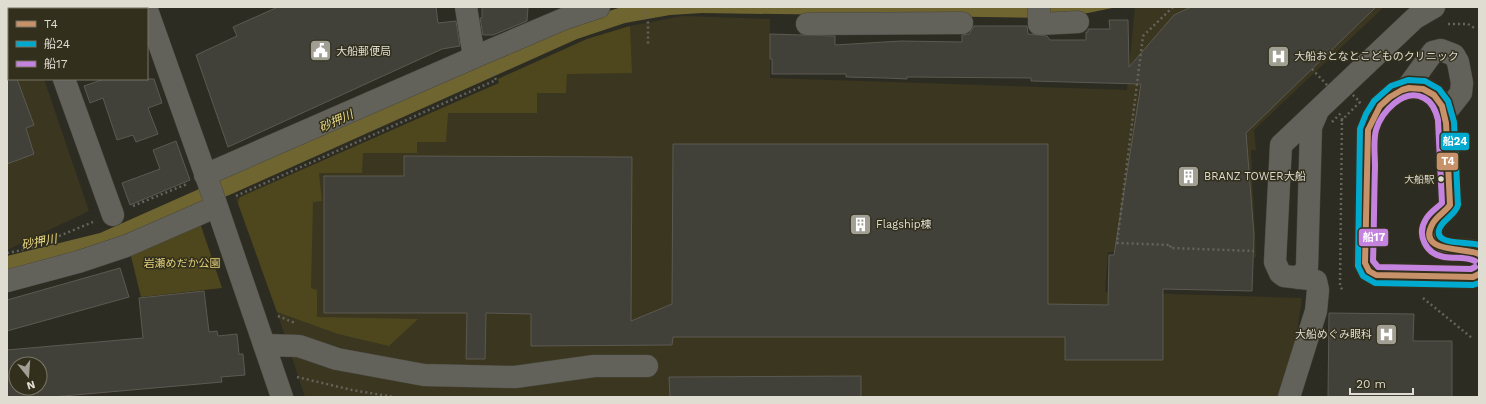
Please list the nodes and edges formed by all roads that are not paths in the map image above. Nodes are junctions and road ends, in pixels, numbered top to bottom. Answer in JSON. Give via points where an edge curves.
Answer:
{"nodes":[{"id":1,"x":466,"y":7,"type":"edge"},
{"id":2,"x":599,"y":7,"type":"edge"},
{"id":3,"x":1434,"y":7,"type":"edge"},
{"id":4,"x":148,"y":15,"type":"edge"},
{"id":5,"x":1039,"y":16,"type":"edge"},
{"id":6,"x":912,"y":20,"type":"edge"},
{"id":7,"x":1078,"y":22,"type":"dead end"},
{"id":8,"x":962,"y":23,"type":"dead end"},
{"id":9,"x":808,"y":24,"type":"dead end"},
{"id":10,"x":474,"y":57,"type":"junction"},
{"id":11,"x":64,"y":80,"type":"edge"},
{"id":12,"x":1406,"y":88,"type":"junction"},
{"id":13,"x":1445,"y":113,"type":"junction"},
{"id":14,"x":1324,"y":117,"type":"junction"},
{"id":15,"x":205,"y":174,"type":"junction"},
{"id":16,"x":217,"y":205,"type":"junction"},
{"id":17,"x":112,"y":215,"type":"dead end"},
{"id":18,"x":1437,"y":247,"type":"junction"},
{"id":19,"x":1479,"y":254,"type":"edge"},
{"id":20,"x":1479,"y":274,"type":"edge"},
{"id":21,"x":1298,"y":278,"type":"junction"},
{"id":22,"x":7,"y":281,"type":"edge"},
{"id":23,"x":1418,"y":285,"type":"junction"},
{"id":24,"x":264,"y":345,"type":"junction"},
{"id":25,"x":647,"y":366,"type":"dead end"},
{"id":26,"x":282,"y":397,"type":"edge"},
{"id":27,"x":1288,"y":397,"type":"edge"}],
"edges":[{"from":1,"to":10,"type":"street"},
{"from":2,"to":10,"type":"street","via":[[566,18]]},
{"from":3,"to":14,"type":"street","via":[[1416,18]]},
{"from":4,"to":15,"type":"street"},
{"from":5,"to":7,"type":"street"},
{"from":6,"to":8,"type":"street"},
{"from":6,"to":9,"type":"street"},
{"from":10,"to":15,"type":"street"},
{"from":11,"to":17,"type":"street"},
{"from":12,"to":13,"type":"street","via":[[1419,87],[1428,90],[1437,97]]},
{"from":12,"to":13,"type":"street","via":[[1433,52],[1441,50],[1454,55],[1461,76],[1461,93]]},
{"from":12,"to":23,"type":"street","via":[[1395,92],[1380,105],[1372,116],[1368,130],[1365,263],[1369,271],[1376,275]]},
{"from":13,"to":18,"type":"street","via":[[1450,205],[1430,229]]},
{"from":14,"to":21,"type":"street","via":[[1311,127],[1306,267]]},
{"from":14,"to":21,"type":"street","via":[[1281,145],[1275,262],[1284,276]]},
{"from":15,"to":16,"type":"street"},
{"from":16,"to":22,"type":"street","via":[[126,246]]},
{"from":16,"to":24,"type":"street"},
{"from":18,"to":19,"type":"street","via":[[1474,250]]},
{"from":18,"to":23,"type":"street","via":[[1438,260]]},
{"from":20,"to":23,"type":"street"},
{"from":21,"to":27,"type":"street","via":[[1316,281],[1318,290],[1316,311]]},
{"from":24,"to":25,"type":"street","via":[[299,346],[337,359],[424,375],[515,377],[594,366]]},
{"from":24,"to":26,"type":"street"}]}
